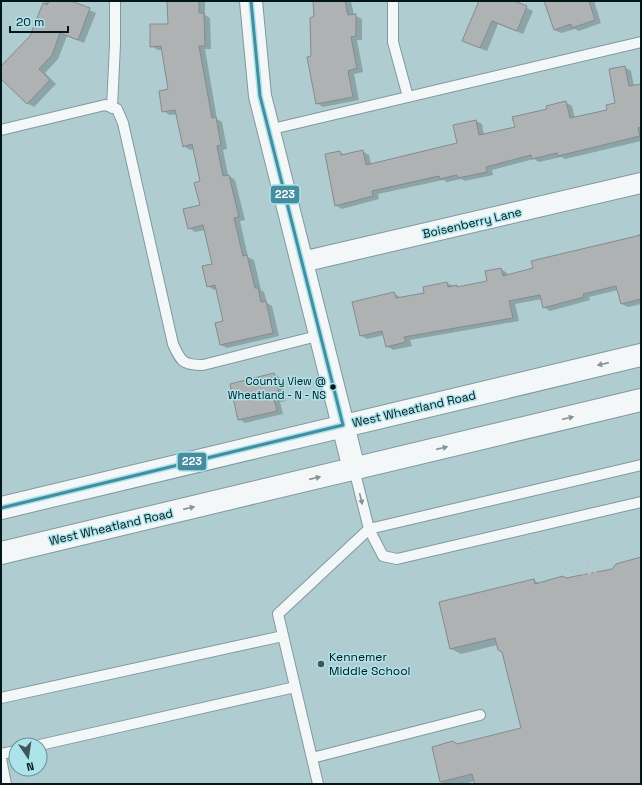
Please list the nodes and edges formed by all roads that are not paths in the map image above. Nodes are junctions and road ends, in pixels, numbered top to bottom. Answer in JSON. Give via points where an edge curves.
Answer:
{"nodes":[{"id":1,"x":115,"y":1,"type":"edge"},
{"id":2,"x":251,"y":1,"type":"edge"},
{"id":3,"x":393,"y":1,"type":"edge"},
{"id":4,"x":641,"y":42,"type":"edge"},
{"id":5,"x":408,"y":97,"type":"junction"},
{"id":6,"x":112,"y":108,"type":"junction"},
{"id":7,"x":1,"y":130,"type":"edge"},
{"id":8,"x":268,"y":130,"type":"junction"},
{"id":9,"x":641,"y":183,"type":"edge"},
{"id":10,"x":302,"y":262,"type":"junction"},
{"id":11,"x":321,"y":335,"type":"junction"},
{"id":12,"x":641,"y":355,"type":"edge"},
{"id":13,"x":641,"y":400,"type":"edge"},
{"id":14,"x":343,"y":425,"type":"junction"},
{"id":15,"x":641,"y":465,"type":"edge"},
{"id":16,"x":354,"y":469,"type":"junction"},
{"id":17,"x":641,"y":502,"type":"edge"},
{"id":18,"x":1,"y":508,"type":"edge"},
{"id":19,"x":369,"y":530,"type":"junction"},
{"id":20,"x":1,"y":553,"type":"edge"},
{"id":21,"x":283,"y":636,"type":"junction"},
{"id":22,"x":295,"y":687,"type":"junction"},
{"id":23,"x":1,"y":698,"type":"edge"},
{"id":24,"x":480,"y":715,"type":"dead end"},
{"id":25,"x":48,"y":744,"type":"edge"},
{"id":26,"x":312,"y":758,"type":"junction"},
{"id":27,"x":1,"y":759,"type":"edge"},
{"id":28,"x":6,"y":784,"type":"edge"},
{"id":29,"x":318,"y":784,"type":"edge"}],
"edges":[{"from":1,"to":6,"type":"lane"},
{"from":2,"to":8,"type":"main road","via":[[260,96]]},
{"from":3,"to":5,"type":"lane","via":[[393,42]]},
{"from":4,"to":5,"type":"lane"},
{"from":5,"to":8,"type":"lane"},
{"from":6,"to":7,"type":"lane","via":[[105,105]]},
{"from":6,"to":11,"type":"lane","via":[[116,109],[123,123],[173,344],[179,358],[189,365],[203,365]]},
{"from":8,"to":10,"type":"main road"},
{"from":9,"to":10,"type":"street","name":"Boisenberry Lane"},
{"from":10,"to":11,"type":"main road"},
{"from":11,"to":14,"type":"main road"},
{"from":12,"to":14,"type":"main road","name":"West Wheatland Road","one_way":true},
{"from":16,"to":13,"type":"main road","name":"West Wheatland Road","one_way":true},
{"from":14,"to":16,"type":"main road"},
{"from":14,"to":18,"type":"main road","name":"West Wheatland Road"},
{"from":15,"to":19,"type":"lane"},
{"from":16,"to":19,"type":"lane","one_way":true},
{"from":20,"to":16,"type":"main road","name":"West Wheatland Road","one_way":true},
{"from":17,"to":19,"type":"lane","via":[[397,559],[383,556]]},
{"from":19,"to":21,"type":"lane","via":[[278,614]]},
{"from":21,"to":22,"type":"lane"},
{"from":21,"to":23,"type":"lane"},
{"from":22,"to":25,"type":"lane"},
{"from":22,"to":26,"type":"lane"},
{"from":24,"to":26,"type":"lane"},
{"from":26,"to":29,"type":"lane"},
{"from":27,"to":28,"type":"lane"}]}
